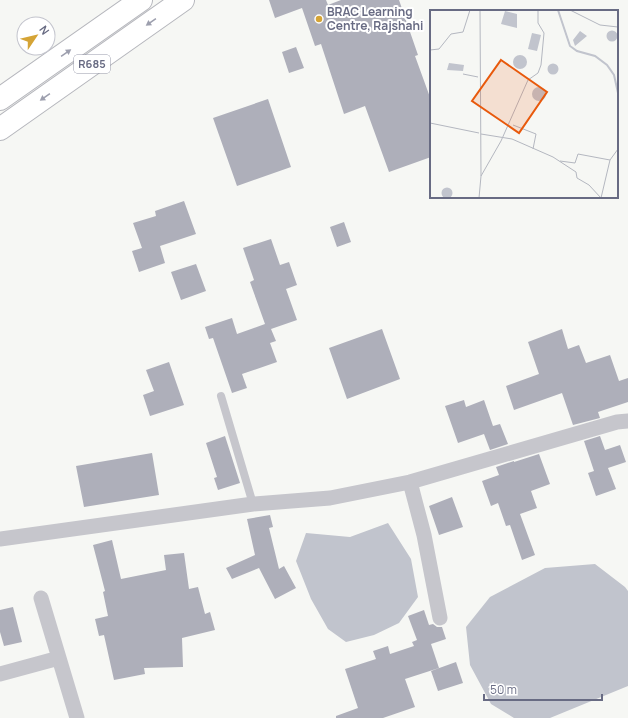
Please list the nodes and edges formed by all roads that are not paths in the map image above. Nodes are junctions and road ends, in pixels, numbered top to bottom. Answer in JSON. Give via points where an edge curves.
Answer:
{"nodes":[{"id":1,"x":141,"y":0,"type":"edge"},
{"id":2,"x":183,"y":0,"type":"edge"},
{"id":3,"x":0,"y":99,"type":"edge"},
{"id":4,"x":0,"y":129,"type":"edge"},
{"id":5,"x":221,"y":396,"type":"dead end"},
{"id":6,"x":628,"y":421,"type":"edge"},
{"id":7,"x":410,"y":482,"type":"junction"},
{"id":8,"x":253,"y":504,"type":"junction"},
{"id":9,"x":0,"y":539,"type":"edge"},
{"id":10,"x":41,"y":598,"type":"dead end"},
{"id":11,"x":440,"y":618,"type":"dead end"},
{"id":12,"x":59,"y":658,"type":"junction"},
{"id":13,"x":0,"y":674,"type":"edge"},
{"id":14,"x":77,"y":718,"type":"edge"}],
"edges":[{"from":3,"to":1,"type":"main road","number":"R685","one_way":true},
{"from":2,"to":4,"type":"main road","number":"R685","one_way":true},
{"from":5,"to":8,"type":"lane"},
{"from":6,"to":7,"type":"street","via":[[617,422]]},
{"from":7,"to":8,"type":"street","via":[[330,498]]},
{"from":7,"to":11,"type":"street","via":[[424,535]]},
{"from":8,"to":9,"type":"street"},
{"from":10,"to":12,"type":"street"},
{"from":12,"to":13,"type":"street"},
{"from":12,"to":14,"type":"street"}]}
